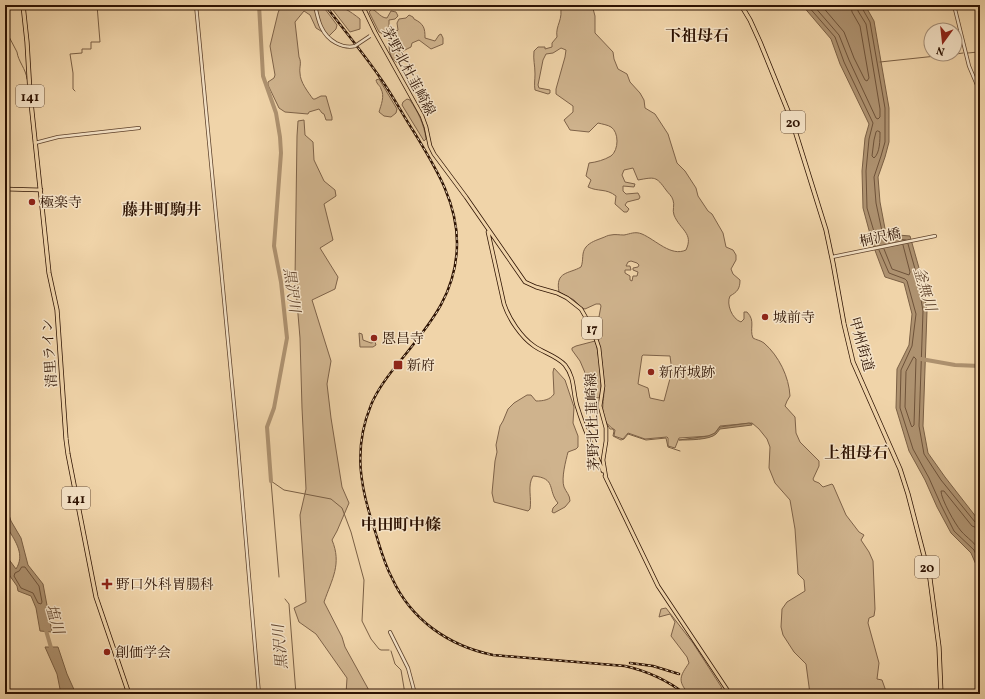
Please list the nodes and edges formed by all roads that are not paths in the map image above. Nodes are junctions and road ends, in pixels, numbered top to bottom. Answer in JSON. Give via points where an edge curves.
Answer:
{"nodes":[{"id":1,"x":23,"y":5,"type":"edge"},
{"id":2,"x":196,"y":5,"type":"edge"},
{"id":3,"x":315,"y":5,"type":"edge"},
{"id":4,"x":362,"y":5,"type":"edge"},
{"id":5,"x":741,"y":5,"type":"edge"},
{"id":6,"x":954,"y":5,"type":"edge"},
{"id":7,"x":376,"y":32,"type":"junction"},
{"id":8,"x":980,"y":92,"type":"edge"},
{"id":9,"x":139,"y":128,"type":"dead end"},
{"id":10,"x":35,"y":143,"type":"junction"},
{"id":11,"x":5,"y":189,"type":"edge"},
{"id":12,"x":41,"y":190,"type":"junction"},
{"id":13,"x":980,"y":196,"type":"edge"},
{"id":14,"x":980,"y":220,"type":"edge"},
{"id":15,"x":486,"y":226,"type":"junction"},
{"id":16,"x":935,"y":236,"type":"dead end"},
{"id":17,"x":833,"y":257,"type":"junction"},
{"id":18,"x":606,"y":478,"type":"junction"},
{"id":19,"x":390,"y":632,"type":"dead end"},
{"id":20,"x":129,"y":694,"type":"edge"},
{"id":21,"x":259,"y":694,"type":"edge"},
{"id":22,"x":415,"y":694,"type":"edge"},
{"id":23,"x":730,"y":694,"type":"edge"},
{"id":24,"x":941,"y":694,"type":"edge"}],
"edges":[{"from":1,"to":10,"type":"highway","name":"清里ライン","number":"141"},
{"from":2,"to":21,"type":"street"},
{"from":3,"to":7,"type":"street","bridge":true,"via":[[319,21],[328,38],[343,46],[355,46]]},
{"from":4,"to":7,"type":"main road","name":"茅野北杜韮崎線","number":"17"},
{"from":5,"to":17,"type":"highway","name":"甲州街道","number":"20","via":[[760,42],[792,121]]},
{"from":6,"to":8,"type":"street","via":[[969,66]]},
{"from":7,"to":15,"type":"main road","name":"茅野北杜韮崎線","number":"17","via":[[422,116],[434,154]]},
{"from":9,"to":10,"type":"street"},
{"from":10,"to":12,"type":"highway","name":"清里ライン","number":"141"},
{"from":11,"to":12,"type":"main road"},
{"from":12,"to":20,"type":"highway","name":"清里ライン","number":"141","via":[[49,273],[57,310],[68,454],[96,597]]},
{"from":13,"to":14,"type":"street"},
{"from":15,"to":18,"type":"main road","name":"茅野北杜韮崎線","number":"17","via":[[507,312],[534,346],[560,360],[570,372],[577,408]]},
{"from":15,"to":18,"type":"main road","name":"茅野北杜韮崎線","number":"17","via":[[525,282],[567,298],[581,309],[593,330],[599,348],[603,386],[600,406],[606,428],[603,460]]},
{"from":16,"to":17,"type":"street","name":"桐沢橋"},
{"from":17,"to":24,"type":"highway","name":"甲州街道","number":"20","via":[[850,355],[900,469],[930,578],[939,647]]},
{"from":18,"to":23,"type":"main road","name":"茅野北杜韮崎線","number":"17","via":[[658,586]]},
{"from":19,"to":22,"type":"street","via":[[408,668]]}]}
